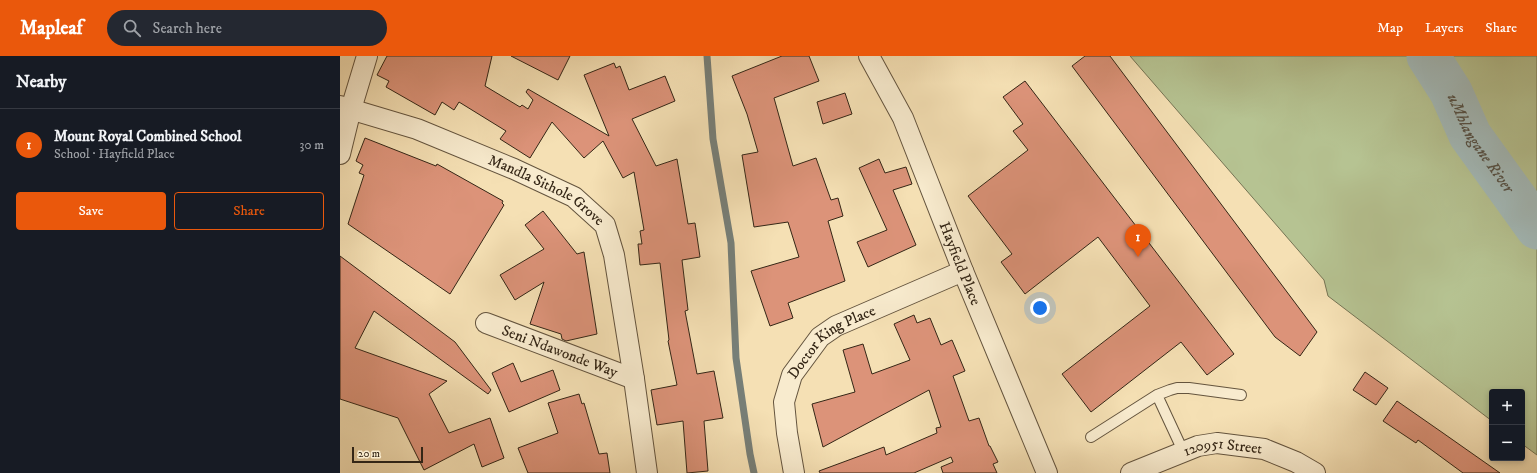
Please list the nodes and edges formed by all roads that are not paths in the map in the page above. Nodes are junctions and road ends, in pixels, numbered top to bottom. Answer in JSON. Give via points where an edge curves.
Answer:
{"nodes":[{"id":1,"x":367,"y":56,"type":"edge"},
{"id":2,"x":869,"y":56,"type":"edge"},
{"id":3,"x":346,"y":107,"type":"edge"},
{"id":4,"x":340,"y":154,"type":"edge"},
{"id":5,"x":963,"y":271,"type":"junction"},
{"id":6,"x":486,"y":323,"type":"dead end"},
{"id":7,"x":634,"y":379,"type":"junction"},
{"id":8,"x":1158,"y":395,"type":"junction"},
{"id":9,"x":1241,"y":395,"type":"dead end"},
{"id":10,"x":1091,"y":438,"type":"dead end"},
{"id":11,"x":1183,"y":451,"type":"junction"},
{"id":12,"x":647,"y":473,"type":"edge"},
{"id":13,"x":794,"y":473,"type":"edge"},
{"id":14,"x":1047,"y":473,"type":"edge"},
{"id":15,"x":1131,"y":473,"type":"edge"},
{"id":16,"x":1315,"y":473,"type":"edge"}],
"edges":[{"from":1,"to":3,"type":"street"},
{"from":2,"to":5,"type":"street","name":"Hayfield Place","via":[[903,118]]},
{"from":3,"to":4,"type":"street"},
{"from":3,"to":7,"type":"street","name":"Mandla Sithole Grove","via":[[417,130],[514,169],[574,197],[605,225],[614,255]]},
{"from":5,"to":13,"type":"street","name":"Doctor King Place","via":[[836,326],[820,337],[792,375],[784,402]]},
{"from":5,"to":14,"type":"street","name":"Hayfield Place"},
{"from":6,"to":7,"type":"street","name":"Seni Ndawonde Way"},
{"from":7,"to":12,"type":"street","name":"Mandla Sithole Grove"},
{"from":8,"to":9,"type":"lane","via":[[1177,388]]},
{"from":8,"to":10,"type":"lane"},
{"from":8,"to":11,"type":"lane"},
{"from":11,"to":15,"type":"street","name":"120951 Street"},
{"from":11,"to":16,"type":"street","name":"120951 Street","via":[[1217,443],[1264,449]]}]}
